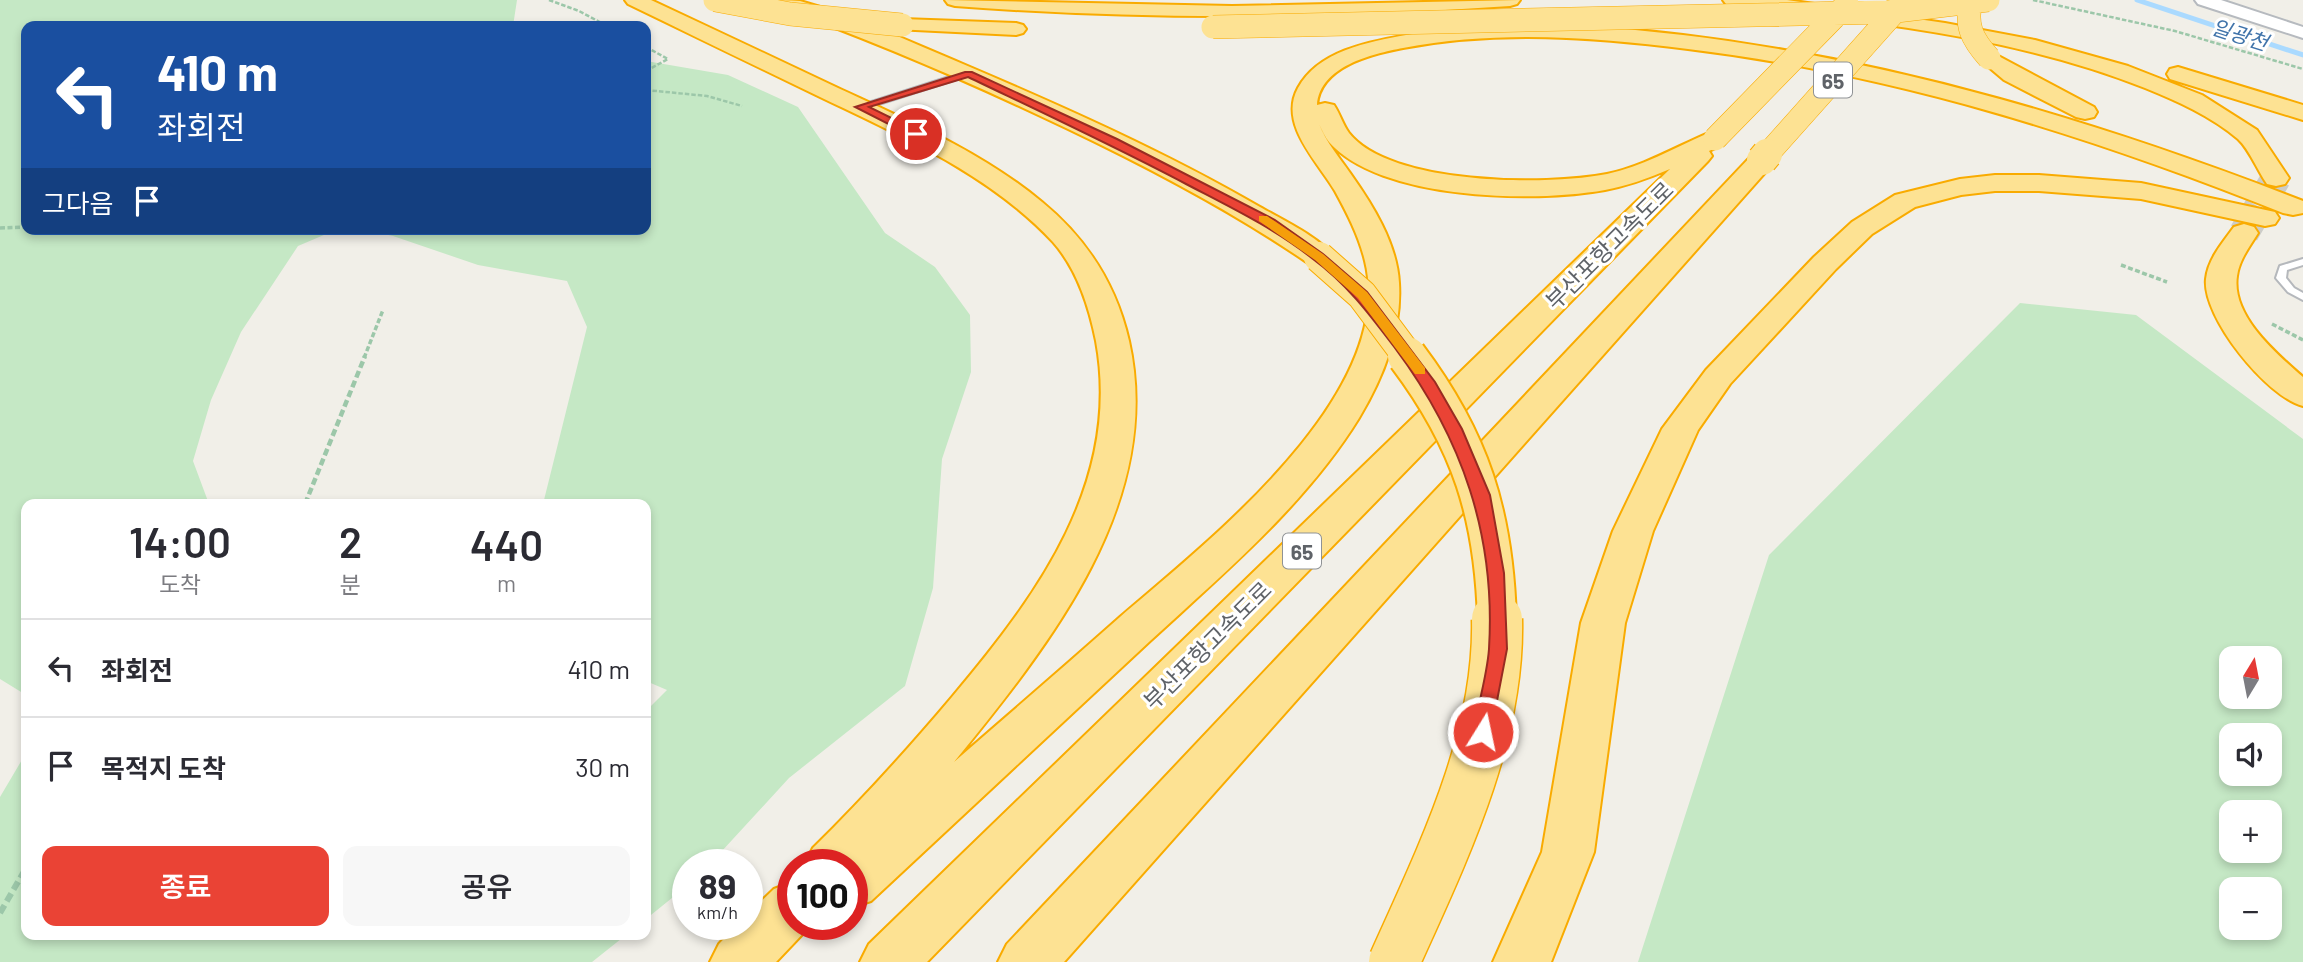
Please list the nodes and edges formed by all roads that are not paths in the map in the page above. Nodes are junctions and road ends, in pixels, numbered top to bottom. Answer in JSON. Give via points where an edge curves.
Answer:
{"nodes":[{"id":1,"x":635,"y":0,"type":"edge"},
{"id":2,"x":715,"y":0,"type":"edge"},
{"id":3,"x":778,"y":0,"type":"edge"},
{"id":4,"x":955,"y":0,"type":"edge"},
{"id":5,"x":1510,"y":0,"type":"edge"},
{"id":6,"x":1733,"y":0,"type":"edge"},
{"id":7,"x":1789,"y":0,"type":"edge"},
{"id":8,"x":1851,"y":0,"type":"edge"},
{"id":9,"x":1905,"y":0,"type":"edge"},
{"id":10,"x":1971,"y":0,"type":"edge"},
{"id":11,"x":1988,"y":0,"type":"edge"},
{"id":12,"x":2204,"y":0,"type":"edge"},
{"id":13,"x":1032,"y":29,"type":"dead end"},
{"id":14,"x":1072,"y":29,"type":"dead end"},
{"id":15,"x":2303,"y":33,"type":"edge"},
{"id":16,"x":968,"y":74,"type":"junction"},
{"id":17,"x":860,"y":107,"type":"junction"},
{"id":18,"x":2303,"y":113,"type":"edge"},
{"id":19,"x":1715,"y":139,"type":"junction"},
{"id":20,"x":2276,"y":178,"type":"dead end"},
{"id":21,"x":2301,"y":217,"type":"edge"},
{"id":22,"x":2244,"y":233,"type":"tunnel mouth"},
{"id":23,"x":2303,"y":262,"type":"edge"},
{"id":24,"x":2303,"y":297,"type":"edge"},
{"id":25,"x":2303,"y":395,"type":"edge"},
{"id":26,"x":847,"y":849,"type":"edge"},
{"id":27,"x":868,"y":870,"type":"edge"},
{"id":28,"x":777,"y":922,"type":"edge"},
{"id":29,"x":789,"y":940,"type":"edge"},
{"id":30,"x":739,"y":962,"type":"edge"},
{"id":31,"x":764,"y":962,"type":"edge"},
{"id":32,"x":889,"y":962,"type":"edge"},
{"id":33,"x":1027,"y":962,"type":"edge"},
{"id":34,"x":1394,"y":962,"type":"edge"},
{"id":35,"x":1522,"y":962,"type":"edge"}],
"edges":[{"from":1,"to":17,"type":"highway"},
{"from":2,"to":13,"type":"highway","bridge":true,"via":[[790,14],[902,25]]},
{"from":3,"to":16,"type":"highway","via":[[876,34]]},
{"from":4,"to":5,"type":"highway","via":[[1168,11],[1327,10]]},
{"from":6,"to":20,"type":"highway","via":[[1938,26],[2114,68],[2174,92],[2236,126],[2265,151]]},
{"from":7,"to":18,"type":"highway","via":[[2033,39],[2177,74]]},
{"from":8,"to":19,"type":"highway","name":"부산포항고속도로","number":"65","bridge":true},
{"from":9,"to":33,"type":"highway","number":"65","bridge":true},
{"from":10,"to":21,"type":"highway","bridge":true,"via":[[1970,37],[2012,75]]},
{"from":11,"to":14,"type":"highway","bridge":true,"via":[[1900,11],[1801,15]]},
{"from":12,"to":15,"type":"street"},
{"from":16,"to":17,"type":"lane"},
{"from":16,"to":34,"type":"highway","bridge":true,"via":[[1190,180],[1270,223],[1319,257],[1362,295],[1427,382],[1455,429],[1482,495],[1496,573],[1498,649],[1483,732],[1452,832]]},
{"from":17,"to":26,"type":"highway","via":[[984,171],[1059,231],[1085,264],[1101,298],[1115,341],[1121,382],[1120,421],[1100,501],[1076,557],[1043,614],[902,792]]},
{"from":19,"to":21,"type":"highway","via":[[1605,182],[1531,190],[1465,186],[1412,175],[1352,149],[1329,125],[1325,99],[1337,76],[1352,67],[1448,41],[1555,35],[1688,46],[1860,76],[1986,108],[2083,137]]},
{"from":19,"to":32,"type":"highway","name":"부산포항고속도로","number":"65"},
{"from":21,"to":27,"type":"highway","via":[[2172,159],[2040,117],[1840,67],[1696,42],[1584,31],[1477,31],[1417,38],[1345,59],[1311,84],[1304,110],[1316,141],[1375,240],[1383,272],[1384,307],[1373,358],[1360,389],[1334,430],[1231,542]]},
{"from":21,"to":35,"type":"highway","via":[[2127,190],[1995,183],[1905,201],[1862,228],[1718,377],[1679,429],[1633,531],[1603,623],[1568,852]]},
{"from":22,"to":25,"type":"highway","via":[[2225,263],[2221,282],[2225,301],[2247,340]]},
{"from":23,"to":24,"type":"lane","via":[[2283,268],[2281,278]]},
{"from":28,"to":30,"type":"highway"},
{"from":29,"to":31,"type":"highway"}]}
